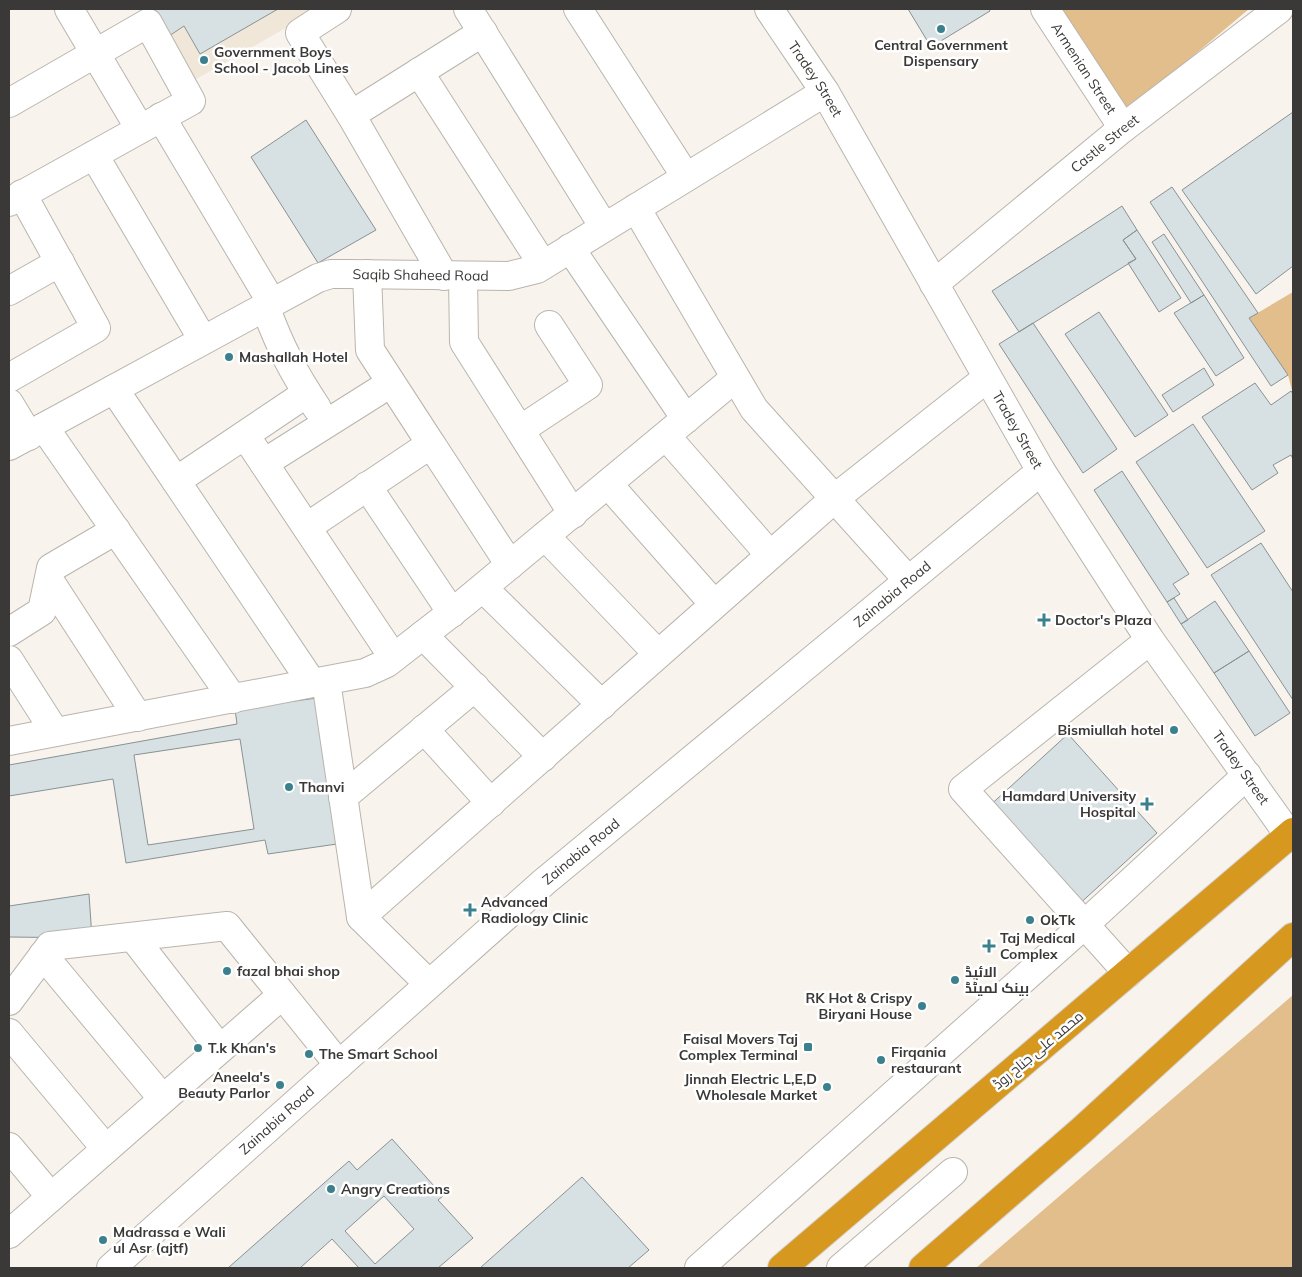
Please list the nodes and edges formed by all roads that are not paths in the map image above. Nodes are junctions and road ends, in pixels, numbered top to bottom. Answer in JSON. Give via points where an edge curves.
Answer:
{"nodes":[{"id":1,"x":69,"y":9,"type":"edge"},
{"id":2,"x":337,"y":9,"type":"edge"},
{"id":3,"x":468,"y":9,"type":"edge"},
{"id":4,"x":578,"y":9,"type":"edge"},
{"id":5,"x":769,"y":9,"type":"edge"},
{"id":6,"x":1045,"y":9,"type":"edge"},
{"id":7,"x":1279,"y":9,"type":"edge"},
{"id":8,"x":483,"y":32,"type":"junction"},
{"id":9,"x":95,"y":52,"type":"junction"},
{"id":10,"x":419,"y":72,"type":"junction"},
{"id":11,"x":825,"y":92,"type":"junction"},
{"id":12,"x":10,"y":98,"type":"edge"},
{"id":13,"x":351,"y":115,"type":"junction"},
{"id":14,"x":151,"y":123,"type":"junction"},
{"id":15,"x":1122,"y":128,"type":"junction"},
{"id":16,"x":94,"y":155,"type":"junction"},
{"id":17,"x":686,"y":177,"type":"junction"},
{"id":18,"x":16,"y":198,"type":"edge"},
{"id":19,"x":636,"y":208,"type":"junction"},
{"id":20,"x":604,"y":227,"type":"junction"},
{"id":21,"x":570,"y":248,"type":"junction"},
{"id":22,"x":60,"y":262,"type":"junction"},
{"id":23,"x":543,"y":265,"type":"junction"},
{"id":24,"x":367,"y":274,"type":"junction"},
{"id":25,"x":453,"y":276,"type":"junction"},
{"id":26,"x":934,"y":284,"type":"junction"},
{"id":27,"x":9,"y":291,"type":"edge"},
{"id":28,"x":268,"y":305,"type":"junction"},
{"id":29,"x":549,"y":326,"type":"dead end"},
{"id":30,"x":203,"y":340,"type":"junction"},
{"id":31,"x":9,"y":378,"type":"edge"},
{"id":32,"x":735,"y":378,"type":"junction"},
{"id":33,"x":987,"y":378,"type":"junction"},
{"id":34,"x":391,"y":383,"type":"junction"},
{"id":35,"x":114,"y":389,"type":"junction"},
{"id":36,"x":307,"y":393,"type":"junction"},
{"id":37,"x":9,"y":403,"type":"edge"},
{"id":38,"x":327,"y":424,"type":"junction"},
{"id":39,"x":676,"y":427,"type":"junction"},
{"id":40,"x":520,"y":430,"type":"junction"},
{"id":41,"x":245,"y":434,"type":"junction"},
{"id":42,"x":27,"y":436,"type":"edge"},
{"id":43,"x":431,"y":444,"type":"junction"},
{"id":44,"x":264,"y":463,"type":"junction"},
{"id":45,"x":1040,"y":471,"type":"junction"},
{"id":46,"x":176,"y":481,"type":"junction"},
{"id":47,"x":608,"y":484,"type":"junction"},
{"id":48,"x":367,"y":486,"type":"junction"},
{"id":49,"x":834,"y":499,"type":"junction"},
{"id":50,"x":573,"y":514,"type":"junction"},
{"id":51,"x":307,"y":527,"type":"junction"},
{"id":52,"x":116,"y":530,"type":"junction"},
{"id":53,"x":545,"y":536,"type":"junction"},
{"id":54,"x":770,"y":555,"type":"junction"},
{"id":55,"x":510,"y":565,"type":"junction"},
{"id":56,"x":48,"y":580,"type":"junction"},
{"id":57,"x":908,"y":580,"type":"junction"},
{"id":58,"x":483,"y":588,"type":"junction"},
{"id":59,"x":714,"y":604,"type":"junction"},
{"id":60,"x":452,"y":613,"type":"junction"},
{"id":61,"x":9,"y":632,"type":"edge"},
{"id":62,"x":423,"y":634,"type":"junction"},
{"id":63,"x":1150,"y":640,"type":"junction"},
{"id":64,"x":658,"y":654,"type":"junction"},
{"id":65,"x":393,"y":657,"type":"junction"},
{"id":66,"x":9,"y":660,"type":"edge"},
{"id":67,"x":319,"y":682,"type":"junction"},
{"id":68,"x":475,"y":688,"type":"junction"},
{"id":69,"x":233,"y":699,"type":"junction"},
{"id":70,"x":602,"y":705,"type":"junction"},
{"id":71,"x":138,"y":717,"type":"junction"},
{"id":72,"x":424,"y":730,"type":"junction"},
{"id":73,"x":55,"y":732,"type":"junction"},
{"id":74,"x":9,"y":741,"type":"edge"},
{"id":75,"x":543,"y":757,"type":"junction"},
{"id":76,"x":1247,"y":775,"type":"junction"},
{"id":77,"x":343,"y":797,"type":"junction"},
{"id":78,"x":491,"y":804,"type":"junction"},
{"id":79,"x":1291,"y":833,"type":"edge"},
{"id":80,"x":361,"y":917,"type":"junction"},
{"id":81,"x":1084,"y":925,"type":"junction"},
{"id":82,"x":132,"y":937,"type":"junction"},
{"id":83,"x":1293,"y":937,"type":"edge"},
{"id":84,"x":43,"y":955,"type":"junction"},
{"id":85,"x":1128,"y":973,"type":"junction"},
{"id":86,"x":430,"y":984,"type":"junction"},
{"id":87,"x":282,"y":995,"type":"junction"},
{"id":88,"x":9,"y":1001,"type":"edge"},
{"id":89,"x":9,"y":1033,"type":"edge"},
{"id":90,"x":220,"y":1049,"type":"junction"},
{"id":91,"x":339,"y":1065,"type":"junction"},
{"id":92,"x":163,"y":1099,"type":"junction"},
{"id":93,"x":9,"y":1147,"type":"edge"},
{"id":94,"x":106,"y":1149,"type":"junction"},
{"id":95,"x":953,"y":1172,"type":"dead end"},
{"id":96,"x":51,"y":1197,"type":"junction"},
{"id":97,"x":9,"y":1234,"type":"edge"},
{"id":98,"x":111,"y":1268,"type":"edge"},
{"id":99,"x":699,"y":1268,"type":"edge"},
{"id":100,"x":782,"y":1268,"type":"edge"},
{"id":101,"x":841,"y":1268,"type":"edge"},
{"id":102,"x":923,"y":1268,"type":"edge"}],
"edges":[{"from":1,"to":9,"type":"street"},
{"from":2,"to":13,"type":"street","via":[[300,33]]},
{"from":3,"to":8,"type":"street"},
{"from":4,"to":17,"type":"street"},
{"from":5,"to":11,"type":"street","name":"Tradey Street"},
{"from":6,"to":15,"type":"street","name":"Armenian Street"},
{"from":7,"to":15,"type":"street","name":"Castle Street"},
{"from":8,"to":10,"type":"street"},
{"from":8,"to":20,"type":"street"},
{"from":9,"to":12,"type":"street"},
{"from":9,"to":14,"type":"street"},
{"from":9,"to":14,"type":"street","via":[[148,23],[191,101]]},
{"from":10,"to":13,"type":"street"},
{"from":10,"to":23,"type":"street"},
{"from":11,"to":17,"type":"street","name":"Saqib Shaheed Road"},
{"from":11,"to":26,"type":"street","name":"Tradey Street"},
{"from":13,"to":25,"type":"street"},
{"from":14,"to":16,"type":"street"},
{"from":14,"to":28,"type":"street"},
{"from":15,"to":26,"type":"street","name":"Castle Street"},
{"from":16,"to":18,"type":"street"},
{"from":16,"to":30,"type":"street"},
{"from":17,"to":19,"type":"street","name":"Saqib Shaheed Road"},
{"from":18,"to":22,"type":"street"},
{"from":19,"to":20,"type":"street","name":"Saqib Shaheed Road"},
{"from":19,"to":32,"type":"street"},
{"from":20,"to":21,"type":"street","name":"Saqib Shaheed Road"},
{"from":21,"to":23,"type":"street","name":"Saqib Shaheed Road"},
{"from":21,"to":39,"type":"street"},
{"from":22,"to":27,"type":"street"},
{"from":22,"to":31,"type":"street","via":[[96,328]]},
{"from":23,"to":25,"type":"street","name":"Saqib Shaheed Road","via":[[509,276]]},
{"from":24,"to":25,"type":"street","name":"Saqib Shaheed Road"},
{"from":24,"to":28,"type":"street","name":"Saqib Shaheed Road","via":[[331,274],[318,278]]},
{"from":24,"to":34,"type":"street","via":[[370,350]]},
{"from":25,"to":40,"type":"street","via":[[464,342]]},
{"from":26,"to":33,"type":"street","name":"Tradey Street"},
{"from":28,"to":30,"type":"street","name":"Saqib Shaheed Road"},
{"from":28,"to":36,"type":"street","via":[[278,343]]},
{"from":29,"to":40,"type":"street","via":[[588,385]]},
{"from":30,"to":35,"type":"street","name":"Saqib Shaheed Road"},
{"from":32,"to":39,"type":"street"},
{"from":32,"to":49,"type":"street","via":[[754,409]]},
{"from":33,"to":45,"type":"street","name":"Tradey Street"},
{"from":33,"to":49,"type":"street"},
{"from":34,"to":38,"type":"street"},
{"from":34,"to":43,"type":"street"},
{"from":35,"to":42,"type":"street","name":"Saqib Shaheed Road"},
{"from":35,"to":46,"type":"street"},
{"from":36,"to":38,"type":"street"},
{"from":36,"to":41,"type":"street"},
{"from":37,"to":42,"type":"street"},
{"from":38,"to":44,"type":"street"},
{"from":39,"to":47,"type":"street"},
{"from":39,"to":54,"type":"street"},
{"from":40,"to":50,"type":"street"},
{"from":41,"to":44,"type":"street"},
{"from":41,"to":46,"type":"street"},
{"from":42,"to":52,"type":"street"},
{"from":43,"to":48,"type":"street"},
{"from":43,"to":55,"type":"street"},
{"from":44,"to":51,"type":"street"},
{"from":45,"to":57,"type":"street","name":"Zainabia Road"},
{"from":45,"to":63,"type":"street","name":"Tradey Street"},
{"from":46,"to":67,"type":"street"},
{"from":47,"to":50,"type":"street"},
{"from":47,"to":59,"type":"street"},
{"from":48,"to":51,"type":"street"},
{"from":48,"to":60,"type":"street"},
{"from":49,"to":54,"type":"street"},
{"from":49,"to":57,"type":"street"},
{"from":50,"to":53,"type":"street"},
{"from":51,"to":65,"type":"street"},
{"from":52,"to":56,"type":"street","via":[[51,568]]},
{"from":52,"to":69,"type":"street"},
{"from":53,"to":55,"type":"street"},
{"from":53,"to":64,"type":"street"},
{"from":54,"to":59,"type":"street"},
{"from":55,"to":58,"type":"street"},
{"from":56,"to":61,"type":"street","via":[[42,612]]},
{"from":56,"to":71,"type":"street"},
{"from":57,"to":86,"type":"street","name":"Zainabia Road","via":[[544,882]]},
{"from":58,"to":60,"type":"street"},
{"from":58,"to":70,"type":"street"},
{"from":59,"to":64,"type":"street"},
{"from":60,"to":62,"type":"street"},
{"from":62,"to":65,"type":"street"},
{"from":62,"to":68,"type":"street"},
{"from":63,"to":76,"type":"street","name":"Tradey Street"},
{"from":63,"to":81,"type":"street","via":[[963,789]]},
{"from":64,"to":70,"type":"street"},
{"from":65,"to":67,"type":"street","via":[[365,673]]},
{"from":66,"to":73,"type":"street"},
{"from":67,"to":69,"type":"street"},
{"from":67,"to":77,"type":"street"},
{"from":68,"to":72,"type":"street"},
{"from":68,"to":75,"type":"street"},
{"from":69,"to":71,"type":"street"},
{"from":70,"to":75,"type":"street"},
{"from":71,"to":73,"type":"street"},
{"from":72,"to":77,"type":"street"},
{"from":72,"to":78,"type":"street"},
{"from":73,"to":74,"type":"street"},
{"from":75,"to":78,"type":"street"},
{"from":76,"to":79,"type":"street","name":"Tradey Street"},
{"from":76,"to":81,"type":"street"},
{"from":77,"to":80,"type":"street"},
{"from":78,"to":80,"type":"street"},
{"from":79,"to":85,"type":"highway","name":"محمد علی جناح روڈ"},
{"from":80,"to":86,"type":"street"},
{"from":81,"to":85,"type":"street"},
{"from":81,"to":99,"type":"street"},
{"from":82,"to":84,"type":"street","via":[[50,946]]},
{"from":82,"to":87,"type":"street","via":[[227,926]]},
{"from":82,"to":90,"type":"street"},
{"from":83,"to":102,"type":"highway","via":[[1082,1130]]},
{"from":84,"to":88,"type":"street"},
{"from":84,"to":92,"type":"street"},
{"from":85,"to":100,"type":"highway","name":"محمد علی جناح روڈ"},
{"from":86,"to":91,"type":"street","name":"Zainabia Road"},
{"from":87,"to":90,"type":"street"},
{"from":87,"to":91,"type":"street"},
{"from":89,"to":94,"type":"street"},
{"from":90,"to":92,"type":"street"},
{"from":91,"to":98,"type":"street","name":"Zainabia Road"},
{"from":92,"to":94,"type":"street"},
{"from":93,"to":96,"type":"street"},
{"from":94,"to":96,"type":"street"},
{"from":95,"to":101,"type":"street"},
{"from":96,"to":97,"type":"street"}]}
